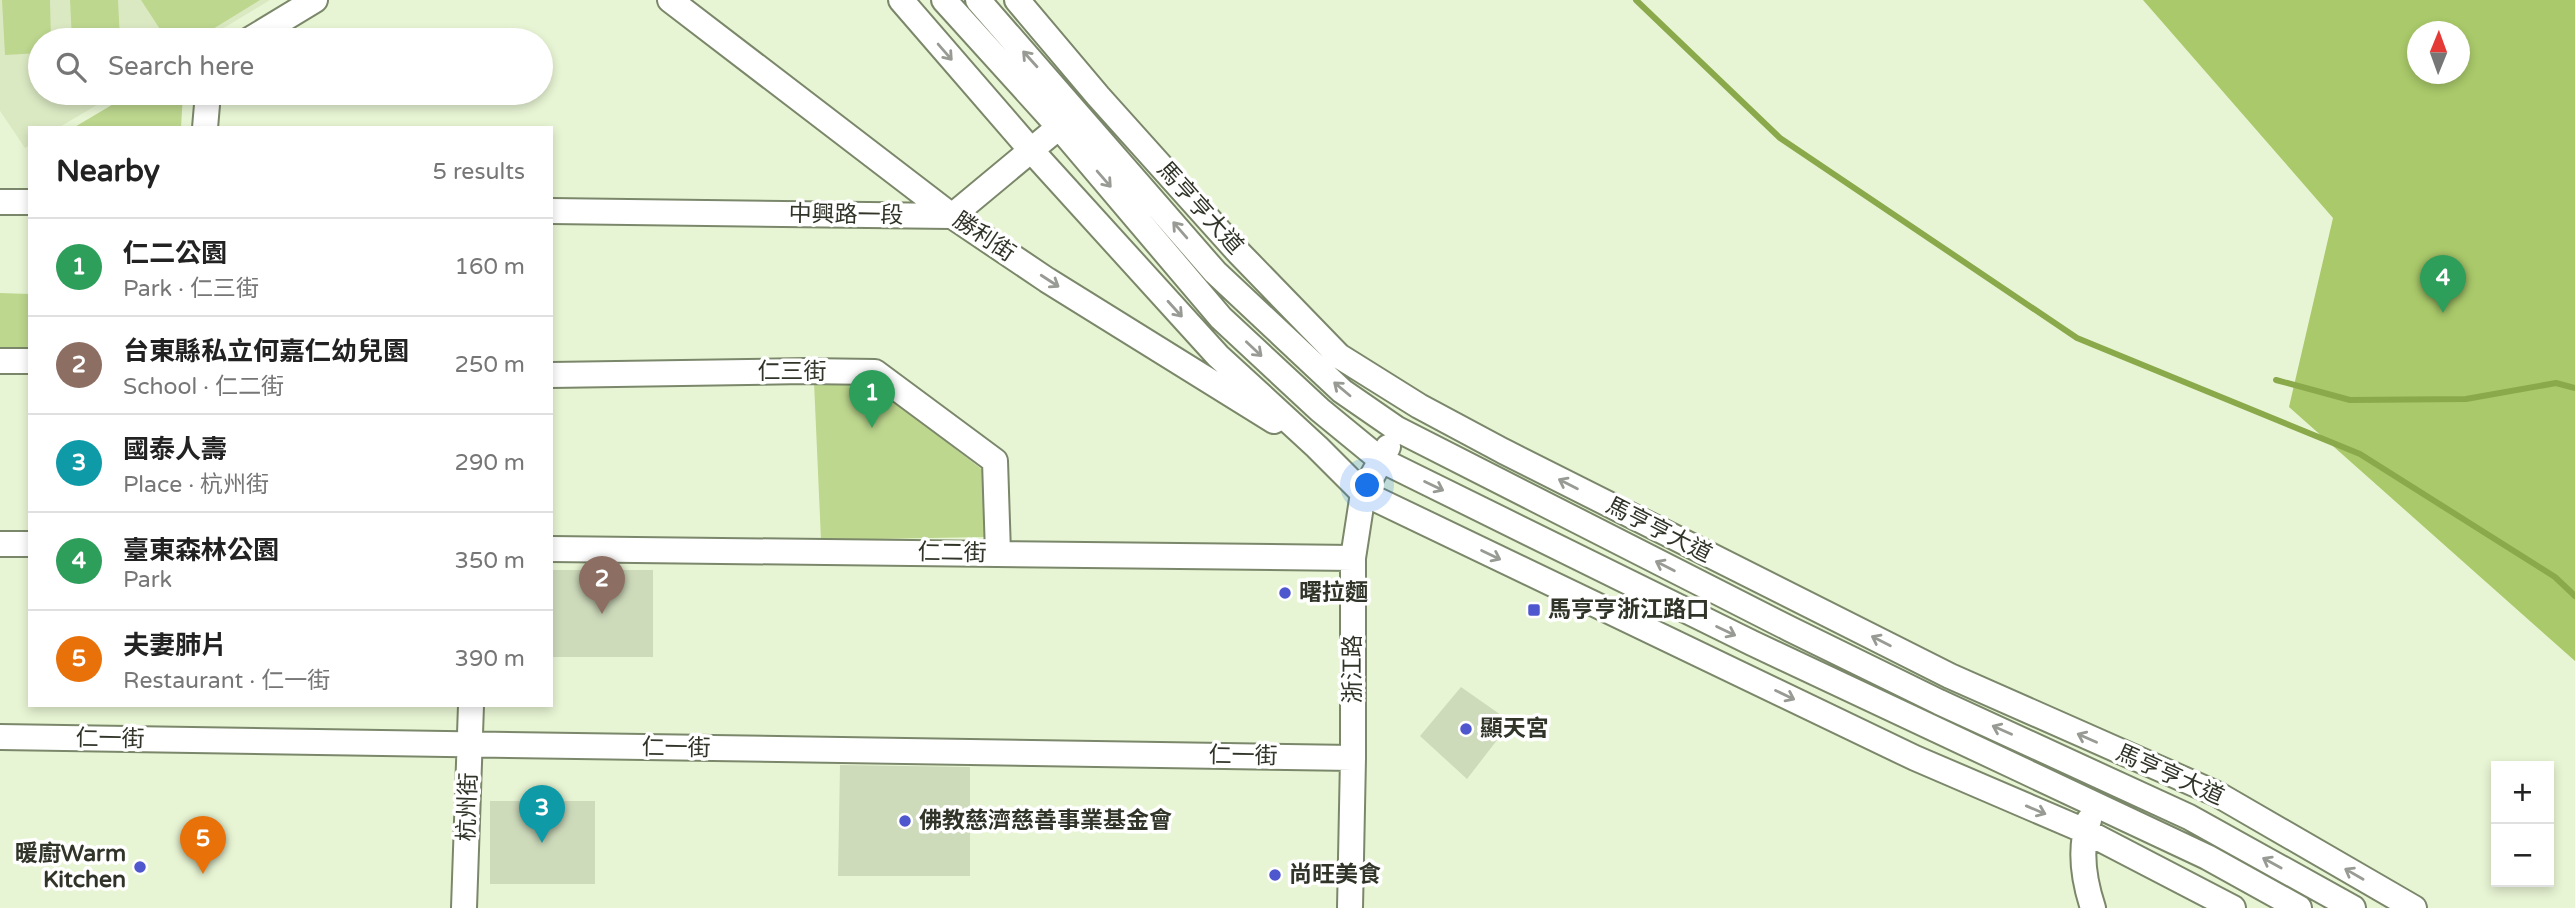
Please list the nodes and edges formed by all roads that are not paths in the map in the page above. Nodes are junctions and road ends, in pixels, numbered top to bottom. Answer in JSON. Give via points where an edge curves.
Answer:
{"nodes":[{"id":1,"x":315,"y":0,"type":"edge"},
{"id":2,"x":670,"y":0,"type":"edge"},
{"id":3,"x":901,"y":0,"type":"edge"},
{"id":4,"x":944,"y":0,"type":"edge"},
{"id":5,"x":978,"y":0,"type":"edge"},
{"id":6,"x":1017,"y":0,"type":"edge"},
{"id":7,"x":269,"y":28,"type":"edge"},
{"id":8,"x":1098,"y":96,"type":"junction"},
{"id":9,"x":207,"y":105,"type":"edge"},
{"id":10,"x":1068,"y":120,"type":"junction"},
{"id":11,"x":205,"y":126,"type":"edge"},
{"id":12,"x":1030,"y":149,"type":"junction"},
{"id":13,"x":0,"y":202,"type":"edge"},
{"id":14,"x":28,"y":202,"type":"edge"},
{"id":15,"x":553,"y":211,"type":"edge"},
{"id":16,"x":952,"y":216,"type":"junction"},
{"id":17,"x":0,"y":360,"type":"edge"},
{"id":18,"x":28,"y":361,"type":"edge"},
{"id":19,"x":553,"y":375,"type":"edge"},
{"id":20,"x":1419,"y":406,"type":"junction"},
{"id":21,"x":1397,"y":429,"type":"junction"},
{"id":22,"x":1317,"y":447,"type":"junction"},
{"id":23,"x":1381,"y":460,"type":"junction"},
{"id":24,"x":1363,"y":494,"type":"junction"},
{"id":25,"x":1643,"y":522,"type":"junction"},
{"id":26,"x":0,"y":544,"type":"edge"},
{"id":27,"x":28,"y":544,"type":"edge"},
{"id":28,"x":553,"y":549,"type":"edge"},
{"id":29,"x":1632,"y":549,"type":"junction"},
{"id":30,"x":998,"y":553,"type":"junction"},
{"id":31,"x":1353,"y":558,"type":"junction"},
{"id":32,"x":1620,"y":579,"type":"junction"},
{"id":33,"x":1606,"y":610,"type":"junction"},
{"id":34,"x":1950,"y":676,"type":"junction"},
{"id":35,"x":1939,"y":702,"type":"junction"},
{"id":36,"x":471,"y":707,"type":"edge"},
{"id":37,"x":1927,"y":727,"type":"junction"},
{"id":38,"x":0,"y":737,"type":"edge"},
{"id":39,"x":471,"y":744,"type":"junction"},
{"id":40,"x":2119,"y":752,"type":"junction"},
{"id":41,"x":1353,"y":758,"type":"junction"},
{"id":42,"x":1915,"y":758,"type":"junction"},
{"id":43,"x":2106,"y":778,"type":"junction"},
{"id":44,"x":2095,"y":804,"type":"junction"},
{"id":45,"x":2085,"y":831,"type":"junction"},
{"id":46,"x":464,"y":908,"type":"edge"},
{"id":47,"x":1350,"y":908,"type":"edge"},
{"id":48,"x":2093,"y":908,"type":"edge"},
{"id":49,"x":2233,"y":908,"type":"edge"},
{"id":50,"x":2299,"y":908,"type":"edge"},
{"id":51,"x":2353,"y":908,"type":"edge"},
{"id":52,"x":2414,"y":908,"type":"edge"}],
"edges":[{"from":1,"to":7,"type":"street"},
{"from":2,"to":16,"type":"street","name":"勝利街"},
{"from":3,"to":12,"type":"street","one_way":true},
{"from":4,"to":10,"type":"street","name":"馬亨亨大道"},
{"from":10,"to":5,"type":"street","name":"馬亨亨大道","one_way":true},
{"from":6,"to":8,"type":"street","name":"馬亨亨大道"},
{"from":8,"to":10,"type":"street"},
{"from":8,"to":20,"type":"street","name":"馬亨亨大道","via":[[1339,356]]},
{"from":9,"to":11,"type":"street"},
{"from":10,"to":12,"type":"street"},
{"from":21,"to":10,"type":"street","name":"馬亨亨大道","one_way":true,"via":[[1342,391],[1216,272]]},
{"from":10,"to":23,"type":"street","name":"馬亨亨大道","one_way":true,"via":[[1221,318]]},
{"from":12,"to":16,"type":"street"},
{"from":12,"to":22,"type":"street","one_way":true,"via":[[1218,356]]},
{"from":13,"to":14,"type":"street"},
{"from":15,"to":16,"type":"street","name":"中興路一段"},
{"from":16,"to":22,"type":"street","name":"勝利街","one_way":true},
{"from":17,"to":18,"type":"street"},
{"from":19,"to":30,"type":"street","name":"仁三街","via":[[875,372],[995,461]]},
{"from":20,"to":21,"type":"street","name":"浙江路"},
{"from":25,"to":20,"type":"street","name":"馬亨亨大道","one_way":true},
{"from":21,"to":23,"type":"street","name":"浙江路"},
{"from":21,"to":29,"type":"street","name":"馬亨亨大道"},
{"from":22,"to":24,"type":"street"},
{"from":23,"to":24,"type":"street","name":"浙江路"},
{"from":23,"to":32,"type":"street","name":"馬亨亨大道","one_way":true},
{"from":24,"to":31,"type":"street","name":"浙江路"},
{"from":24,"to":33,"type":"street","one_way":true},
{"from":25,"to":29,"type":"street"},
{"from":34,"to":25,"type":"street","name":"馬亨亨大道","one_way":true},
{"from":26,"to":27,"type":"street"},
{"from":28,"to":30,"type":"street","name":"仁二街"},
{"from":35,"to":29,"type":"street","name":"馬亨亨大道","one_way":true},
{"from":30,"to":31,"type":"street","name":"仁二街"},
{"from":31,"to":41,"type":"street","name":"浙江路"},
{"from":32,"to":33,"type":"street"},
{"from":32,"to":37,"type":"street","name":"馬亨亨大道","one_way":true},
{"from":33,"to":42,"type":"street","one_way":true},
{"from":34,"to":35,"type":"street"},
{"from":40,"to":34,"type":"street","name":"馬亨亨大道","one_way":true},
{"from":43,"to":35,"type":"street","name":"馬亨亨大道","one_way":true},
{"from":36,"to":39,"type":"street","name":"杭州街"},
{"from":37,"to":42,"type":"street"},
{"from":37,"to":44,"type":"street","name":"馬亨亨大道"},
{"from":38,"to":39,"type":"street","name":"仁一街"},
{"from":39,"to":41,"type":"street","name":"仁一街"},
{"from":39,"to":46,"type":"street","name":"杭州街"},
{"from":40,"to":43,"type":"street"},
{"from":52,"to":40,"type":"street","name":"馬亨亨大道","one_way":true,"via":[[2217,794]]},
{"from":41,"to":47,"type":"street","name":"浙江路"},
{"from":42,"to":45,"type":"street","one_way":true},
{"from":43,"to":44,"type":"street"},
{"from":51,"to":43,"type":"street","name":"馬亨亨大道","one_way":true,"via":[[2189,817]]},
{"from":44,"to":45,"type":"street"},
{"from":44,"to":50,"type":"street","name":"馬亨亨大道"},
{"from":45,"to":48,"type":"street","via":[[2084,875]]},
{"from":45,"to":49,"type":"street"}]}
